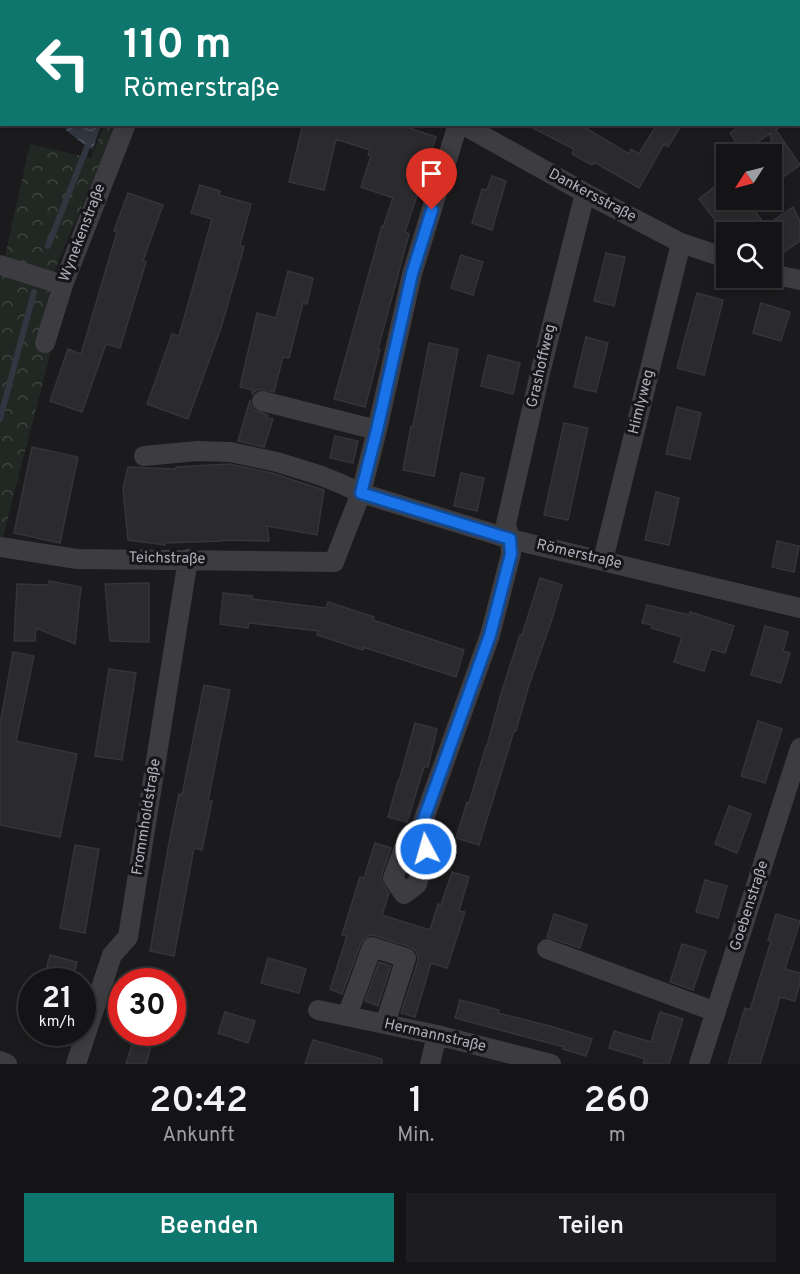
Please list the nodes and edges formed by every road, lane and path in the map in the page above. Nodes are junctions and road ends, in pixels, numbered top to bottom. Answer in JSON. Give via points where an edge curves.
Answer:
{"nodes":[{"id":1,"x":125,"y":126,"type":"edge"},
{"id":2,"x":459,"y":126,"type":"edge"},
{"id":3,"x":464,"y":126,"type":"edge"},
{"id":4,"x":585,"y":193,"type":"junction"},
{"id":5,"x":681,"y":243,"type":"junction"},
{"id":6,"x":716,"y":255,"type":"edge"},
{"id":7,"x":0,"y":266,"type":"edge"},
{"id":8,"x":782,"y":276,"type":"edge"},
{"id":9,"x":800,"y":280,"type":"edge"},
{"id":10,"x":63,"y":285,"type":"junction"},
{"id":11,"x":45,"y":343,"type":"dead end"},
{"id":12,"x":262,"y":401,"type":"dead end"},
{"id":13,"x":377,"y":430,"type":"junction"},
{"id":14,"x":144,"y":456,"type":"dead end"},
{"id":15,"x":361,"y":493,"type":"junction"},
{"id":16,"x":510,"y":539,"type":"junction"},
{"id":17,"x":0,"y":547,"type":"edge"},
{"id":18,"x":189,"y":559,"type":"junction"},
{"id":19,"x":603,"y":560,"type":"junction"},
{"id":20,"x":800,"y":608,"type":"edge"},
{"id":21,"x":800,"y":748,"type":"edge"},
{"id":22,"x":421,"y":827,"type":"dead end"},
{"id":23,"x":547,"y":949,"type":"dead end"},
{"id":24,"x":318,"y":1010,"type":"dead end"},
{"id":25,"x":716,"y":1012,"type":"junction"},
{"id":26,"x":347,"y":1016,"type":"junction"},
{"id":27,"x":385,"y":1024,"type":"junction"},
{"id":28,"x":437,"y":1035,"type":"junction"},
{"id":29,"x":0,"y":1061,"type":"edge"},
{"id":30,"x":7,"y":1064,"type":"edge"},
{"id":31,"x":76,"y":1064,"type":"edge"},
{"id":32,"x":430,"y":1064,"type":"edge"},
{"id":33,"x":551,"y":1064,"type":"edge"},
{"id":34,"x":699,"y":1064,"type":"edge"}],
"edges":[{"from":1,"to":10,"type":"street","name":"Wynekenstraße"},
{"from":2,"to":13,"type":"street","via":[[412,274]]},
{"from":3,"to":4,"type":"street","name":"Dankersstraße"},
{"from":4,"to":5,"type":"street","name":"Dankersstraße"},
{"from":4,"to":16,"type":"street","name":"Grashoffweg","via":[[506,524]]},
{"from":5,"to":6,"type":"street","name":"Dankersstraße"},
{"from":5,"to":19,"type":"street","name":"Himlyweg"},
{"from":7,"to":10,"type":"street"},
{"from":8,"to":9,"type":"street"},
{"from":10,"to":11,"type":"street","name":"Wynekenstraße"},
{"from":12,"to":13,"type":"street"},
{"from":13,"to":15,"type":"street"},
{"from":14,"to":15,"type":"street","name":"Römerstraße","via":[[230,452],[319,475]]},
{"from":15,"to":16,"type":"street","name":"Römerstraße"},
{"from":15,"to":18,"type":"street","name":"Teichstraße","via":[[334,562]]},
{"from":16,"to":19,"type":"street","name":"Römerstraße"},
{"from":16,"to":22,"type":"street","name":"Grashoffweg","via":[[511,554],[490,635]]},
{"from":17,"to":18,"type":"street","name":"Teichstraße","via":[[77,559]]},
{"from":18,"to":31,"type":"street","name":"Frommholdstraße","via":[[128,937],[112,955]]},
{"from":19,"to":20,"type":"street","name":"Römerstraße"},
{"from":21,"to":25,"type":"street","name":"Goebenstraße"},
{"from":23,"to":25,"type":"street"},
{"from":24,"to":26,"type":"street","name":"Hermannstraße"},
{"from":25,"to":34,"type":"street","name":"Goebenstraße"},
{"from":26,"to":27,"type":"street","name":"Hermannstraße"},
{"from":26,"to":27,"type":"street","via":[[372,947],[406,958]]},
{"from":27,"to":28,"type":"street","name":"Hermannstraße"},
{"from":28,"to":32,"type":"street"},
{"from":28,"to":33,"type":"street","name":"Hermannstraße"},
{"from":29,"to":30,"type":"street"}]}
